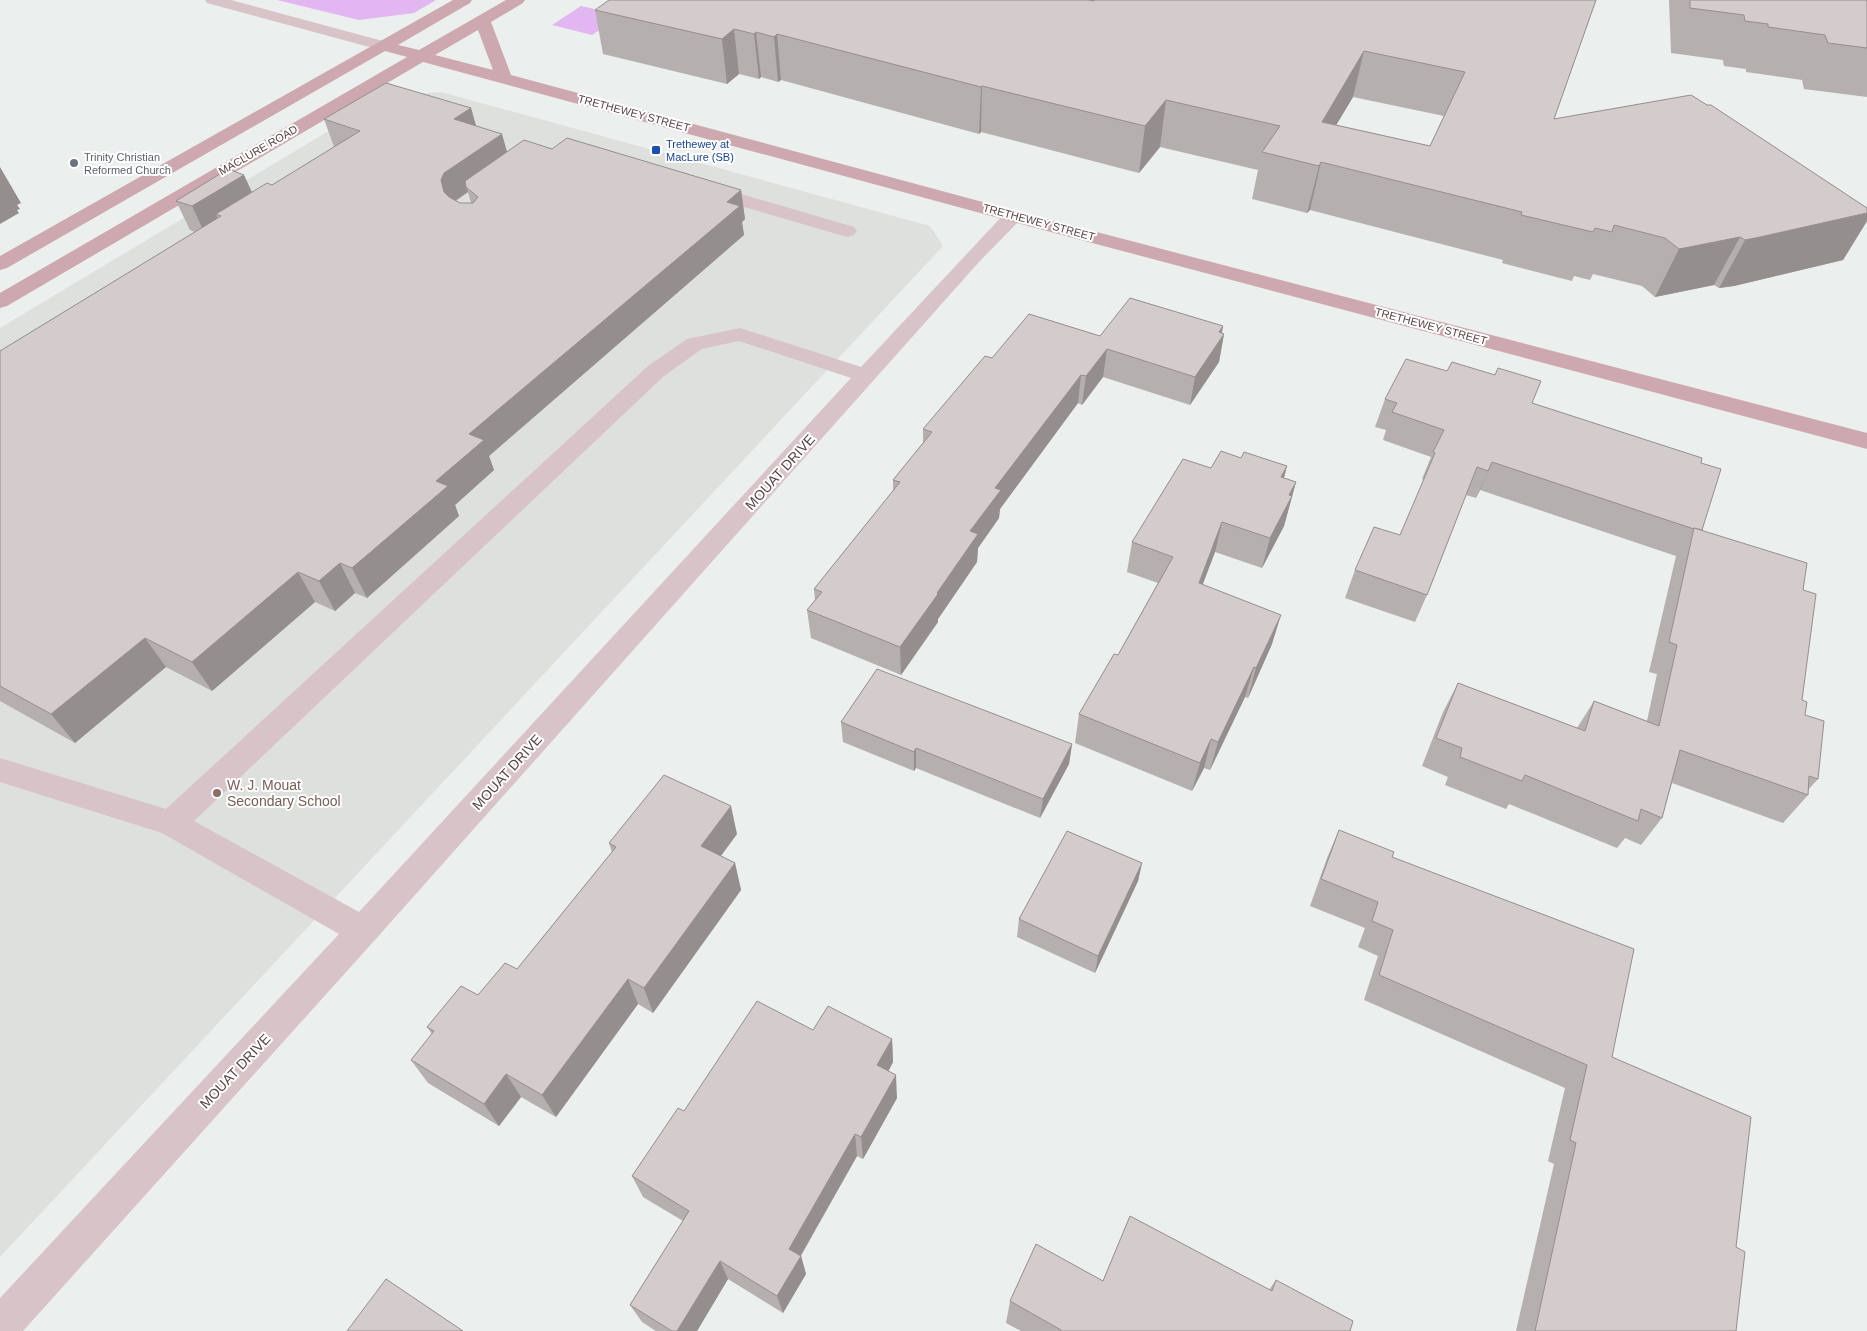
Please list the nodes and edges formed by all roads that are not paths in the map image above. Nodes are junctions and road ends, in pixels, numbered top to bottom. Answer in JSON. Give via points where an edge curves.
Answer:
{"nodes":[{"id":1,"x":213,"y":0,"type":"edge"},
{"id":2,"x":464,"y":0,"type":"edge"},
{"id":3,"x":517,"y":0,"type":"edge"},
{"id":4,"x":482,"y":20,"type":"junction"},
{"id":5,"x":384,"y":46,"type":"junction"},
{"id":6,"x":420,"y":56,"type":"junction"},
{"id":7,"x":504,"y":78,"type":"junction"},
{"id":8,"x":694,"y":186,"type":"edge"},
{"id":9,"x":1013,"y":216,"type":"junction"},
{"id":10,"x":847,"y":231,"type":"dead end"},
{"id":11,"x":0,"y":264,"type":"edge"},
{"id":12,"x":0,"y":302,"type":"edge"},
{"id":13,"x":866,"y":376,"type":"junction"},
{"id":14,"x":1867,"y":441,"type":"edge"},
{"id":15,"x":0,"y":770,"type":"edge"},
{"id":16,"x":171,"y":823,"type":"junction"},
{"id":17,"x":363,"y":931,"type":"junction"},
{"id":18,"x":0,"y":1327,"type":"edge"}],
"edges":[{"from":1,"to":5,"type":"street","name":"TRETHEWEY STREET"},
{"from":2,"to":5,"type":"main road"},
{"from":3,"to":4,"type":"main road","name":"MACLURE ROAD"},
{"from":4,"to":6,"type":"main road","name":"MACLURE ROAD"},
{"from":4,"to":7,"type":"main road"},
{"from":5,"to":6,"type":"main road","name":"TRETHEWEY STREET"},
{"from":5,"to":11,"type":"main road"},
{"from":6,"to":7,"type":"main road","name":"TRETHEWEY STREET"},
{"from":6,"to":12,"type":"main road","name":"MACLURE ROAD"},
{"from":7,"to":9,"type":"main road","name":"TRETHEWEY STREET"},
{"from":8,"to":10,"type":"street"},
{"from":9,"to":13,"type":"street","name":"MOUAT DRIVE"},
{"from":9,"to":14,"type":"main road","name":"TRETHEWEY STREET"},
{"from":13,"to":16,"type":"street","via":[[740,334],[694,344],[656,371]]},
{"from":13,"to":17,"type":"street","name":"MOUAT DRIVE"},
{"from":15,"to":16,"type":"street"},
{"from":16,"to":17,"type":"street"},
{"from":17,"to":18,"type":"street","name":"MOUAT DRIVE"}]}
